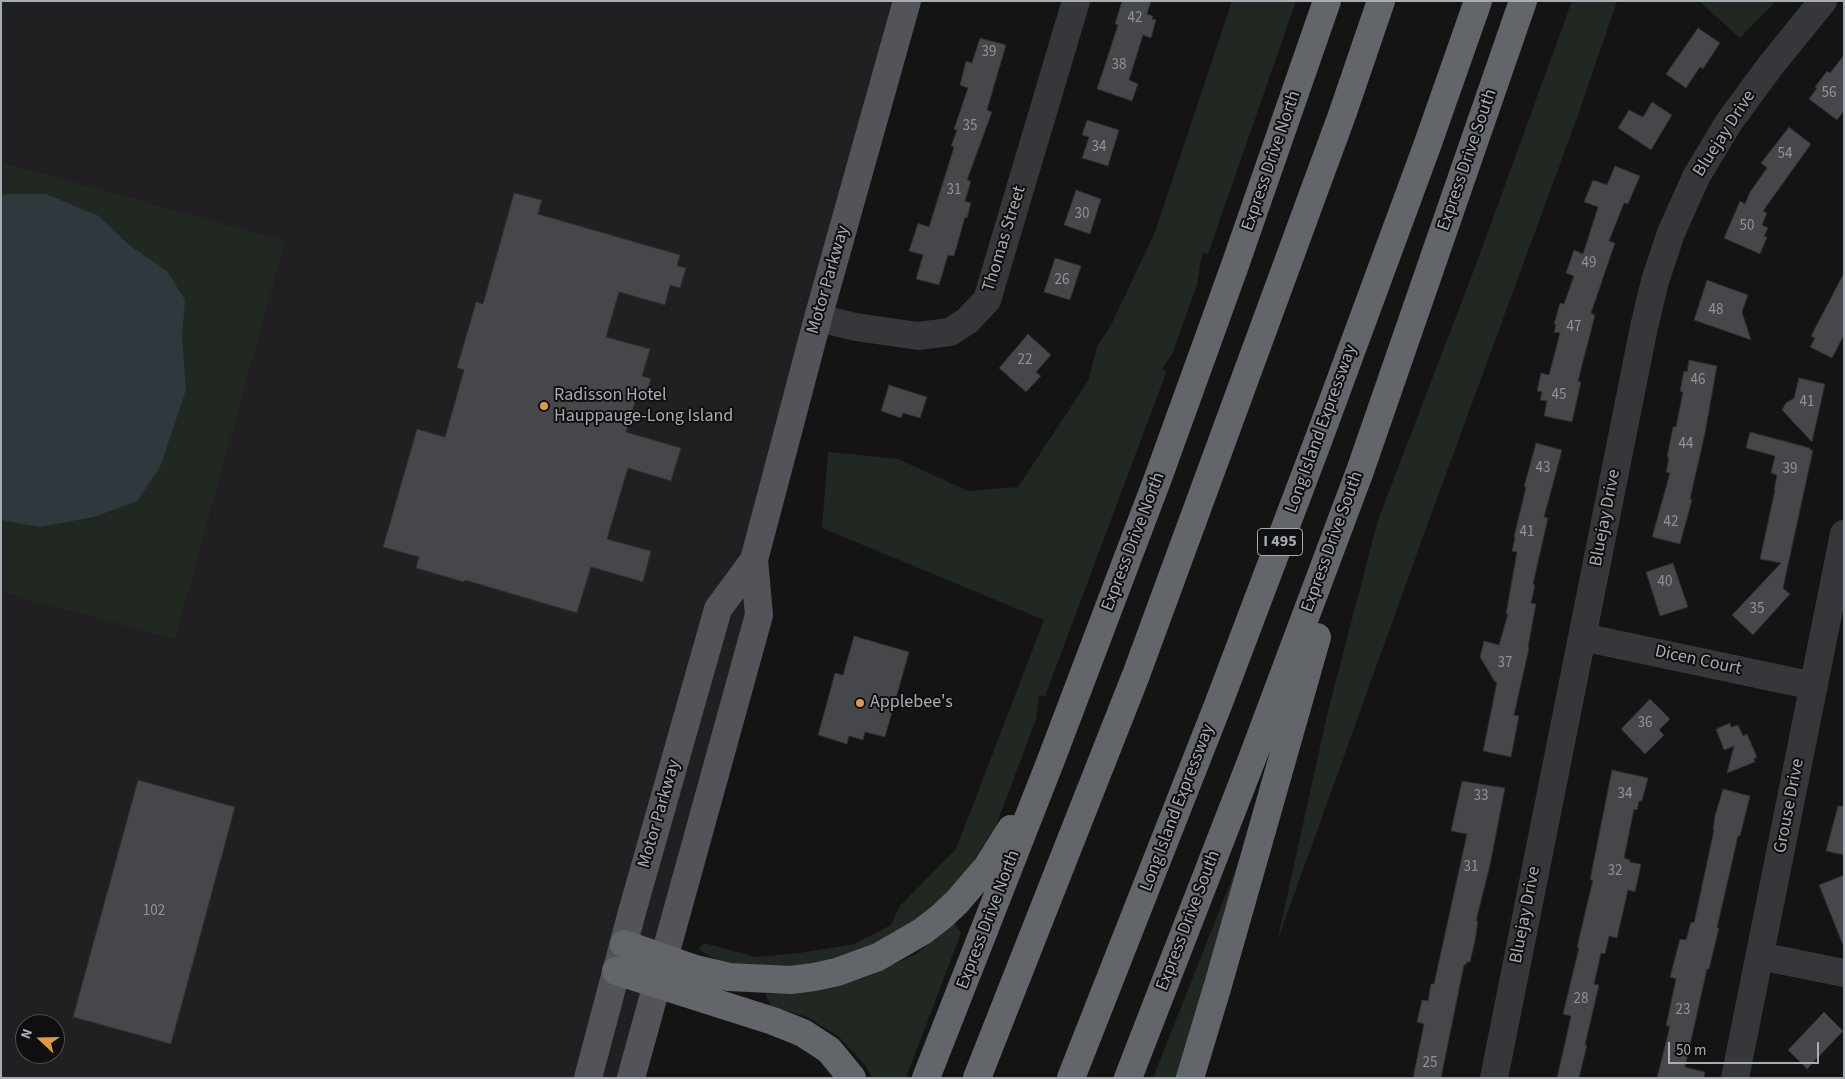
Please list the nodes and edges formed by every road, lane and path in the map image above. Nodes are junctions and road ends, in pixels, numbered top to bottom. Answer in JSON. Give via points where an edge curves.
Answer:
{"nodes":[{"id":1,"x":907,"y":1,"type":"edge"},
{"id":2,"x":1076,"y":1,"type":"edge"},
{"id":3,"x":1327,"y":1,"type":"edge"},
{"id":4,"x":1381,"y":1,"type":"edge"},
{"id":5,"x":1478,"y":1,"type":"edge"},
{"id":6,"x":1523,"y":1,"type":"edge"},
{"id":7,"x":1823,"y":1,"type":"edge"},
{"id":8,"x":818,"y":318,"type":"junction"},
{"id":9,"x":1360,"y":471,"type":"junction"},
{"id":10,"x":1844,"y":534,"type":"edge"},
{"id":11,"x":754,"y":560,"type":"junction"},
{"id":12,"x":1582,"y":636,"type":"junction"},
{"id":13,"x":1814,"y":686,"type":"junction"},
{"id":14,"x":1051,"y":760,"type":"junction"},
{"id":15,"x":624,"y":944,"type":"junction"},
{"id":16,"x":1760,"y":956,"type":"junction"},
{"id":17,"x":665,"y":959,"type":"junction"},
{"id":18,"x":616,"y":972,"type":"junction"},
{"id":19,"x":1844,"y":973,"type":"edge"},
{"id":20,"x":658,"y":984,"type":"junction"},
{"id":21,"x":588,"y":1078,"type":"edge"},
{"id":22,"x":631,"y":1078,"type":"edge"},
{"id":23,"x":852,"y":1078,"type":"edge"},
{"id":24,"x":926,"y":1078,"type":"edge"},
{"id":25,"x":977,"y":1078,"type":"edge"},
{"id":26,"x":1071,"y":1078,"type":"edge"},
{"id":27,"x":1128,"y":1078,"type":"edge"},
{"id":28,"x":1190,"y":1078,"type":"edge"},
{"id":29,"x":1494,"y":1078,"type":"edge"},
{"id":30,"x":1736,"y":1078,"type":"edge"}],
"edges":[{"from":1,"to":8,"type":"main road","name":"Motor Parkway"},
{"from":2,"to":8,"type":"street","name":"Thomas Street","via":[[987,300],[967,321],[950,332],[918,336],[856,328]]},
{"from":3,"to":14,"type":"highway","name":"Express Drive North","via":[[1184,409]]},
{"from":4,"to":25,"type":"highway","via":[[1136,675]]},
{"from":5,"to":26,"type":"highway","name":"Long Island Expressway","number":"I 495","via":[[1312,459]]},
{"from":6,"to":9,"type":"highway","name":"Express Drive South"},
{"from":7,"to":12,"type":"street","name":"Bluejay Drive","via":[[1729,122],[1696,177],[1671,233],[1644,327]]},
{"from":8,"to":11,"type":"main road","name":"Motor Parkway"},
{"from":9,"to":27,"type":"highway","name":"Express Drive South"},
{"from":9,"to":28,"type":"highway","via":[[1323,618]]},
{"from":10,"to":13,"type":"street","name":"Grouse Drive"},
{"from":11,"to":15,"type":"main road","name":"Motor Parkway","via":[[718,609]]},
{"from":11,"to":17,"type":"main road","name":"Motor Parkway","via":[[760,615]]},
{"from":12,"to":13,"type":"street","name":"Dicen Court"},
{"from":12,"to":29,"type":"street","name":"Bluejay Drive"},
{"from":13,"to":16,"type":"street","name":"Grouse Drive"},
{"from":14,"to":17,"type":"highway","via":[[996,854],[972,885],[923,931],[878,957],[837,972],[792,980],[710,974]]},
{"from":14,"to":24,"type":"highway","name":"Express Drive North"},
{"from":15,"to":17,"type":"highway"},
{"from":15,"to":18,"type":"main road","name":"Motor Parkway"},
{"from":16,"to":19,"type":"street"},
{"from":16,"to":30,"type":"street","name":"Grouse Drive"},
{"from":17,"to":20,"type":"main road","name":"Motor Parkway"},
{"from":18,"to":20,"type":"highway"},
{"from":18,"to":21,"type":"main road","name":"Motor Parkway"},
{"from":20,"to":22,"type":"main road","name":"Motor Parkway"},
{"from":20,"to":23,"type":"highway","via":[[804,1033],[829,1050]]}]}
